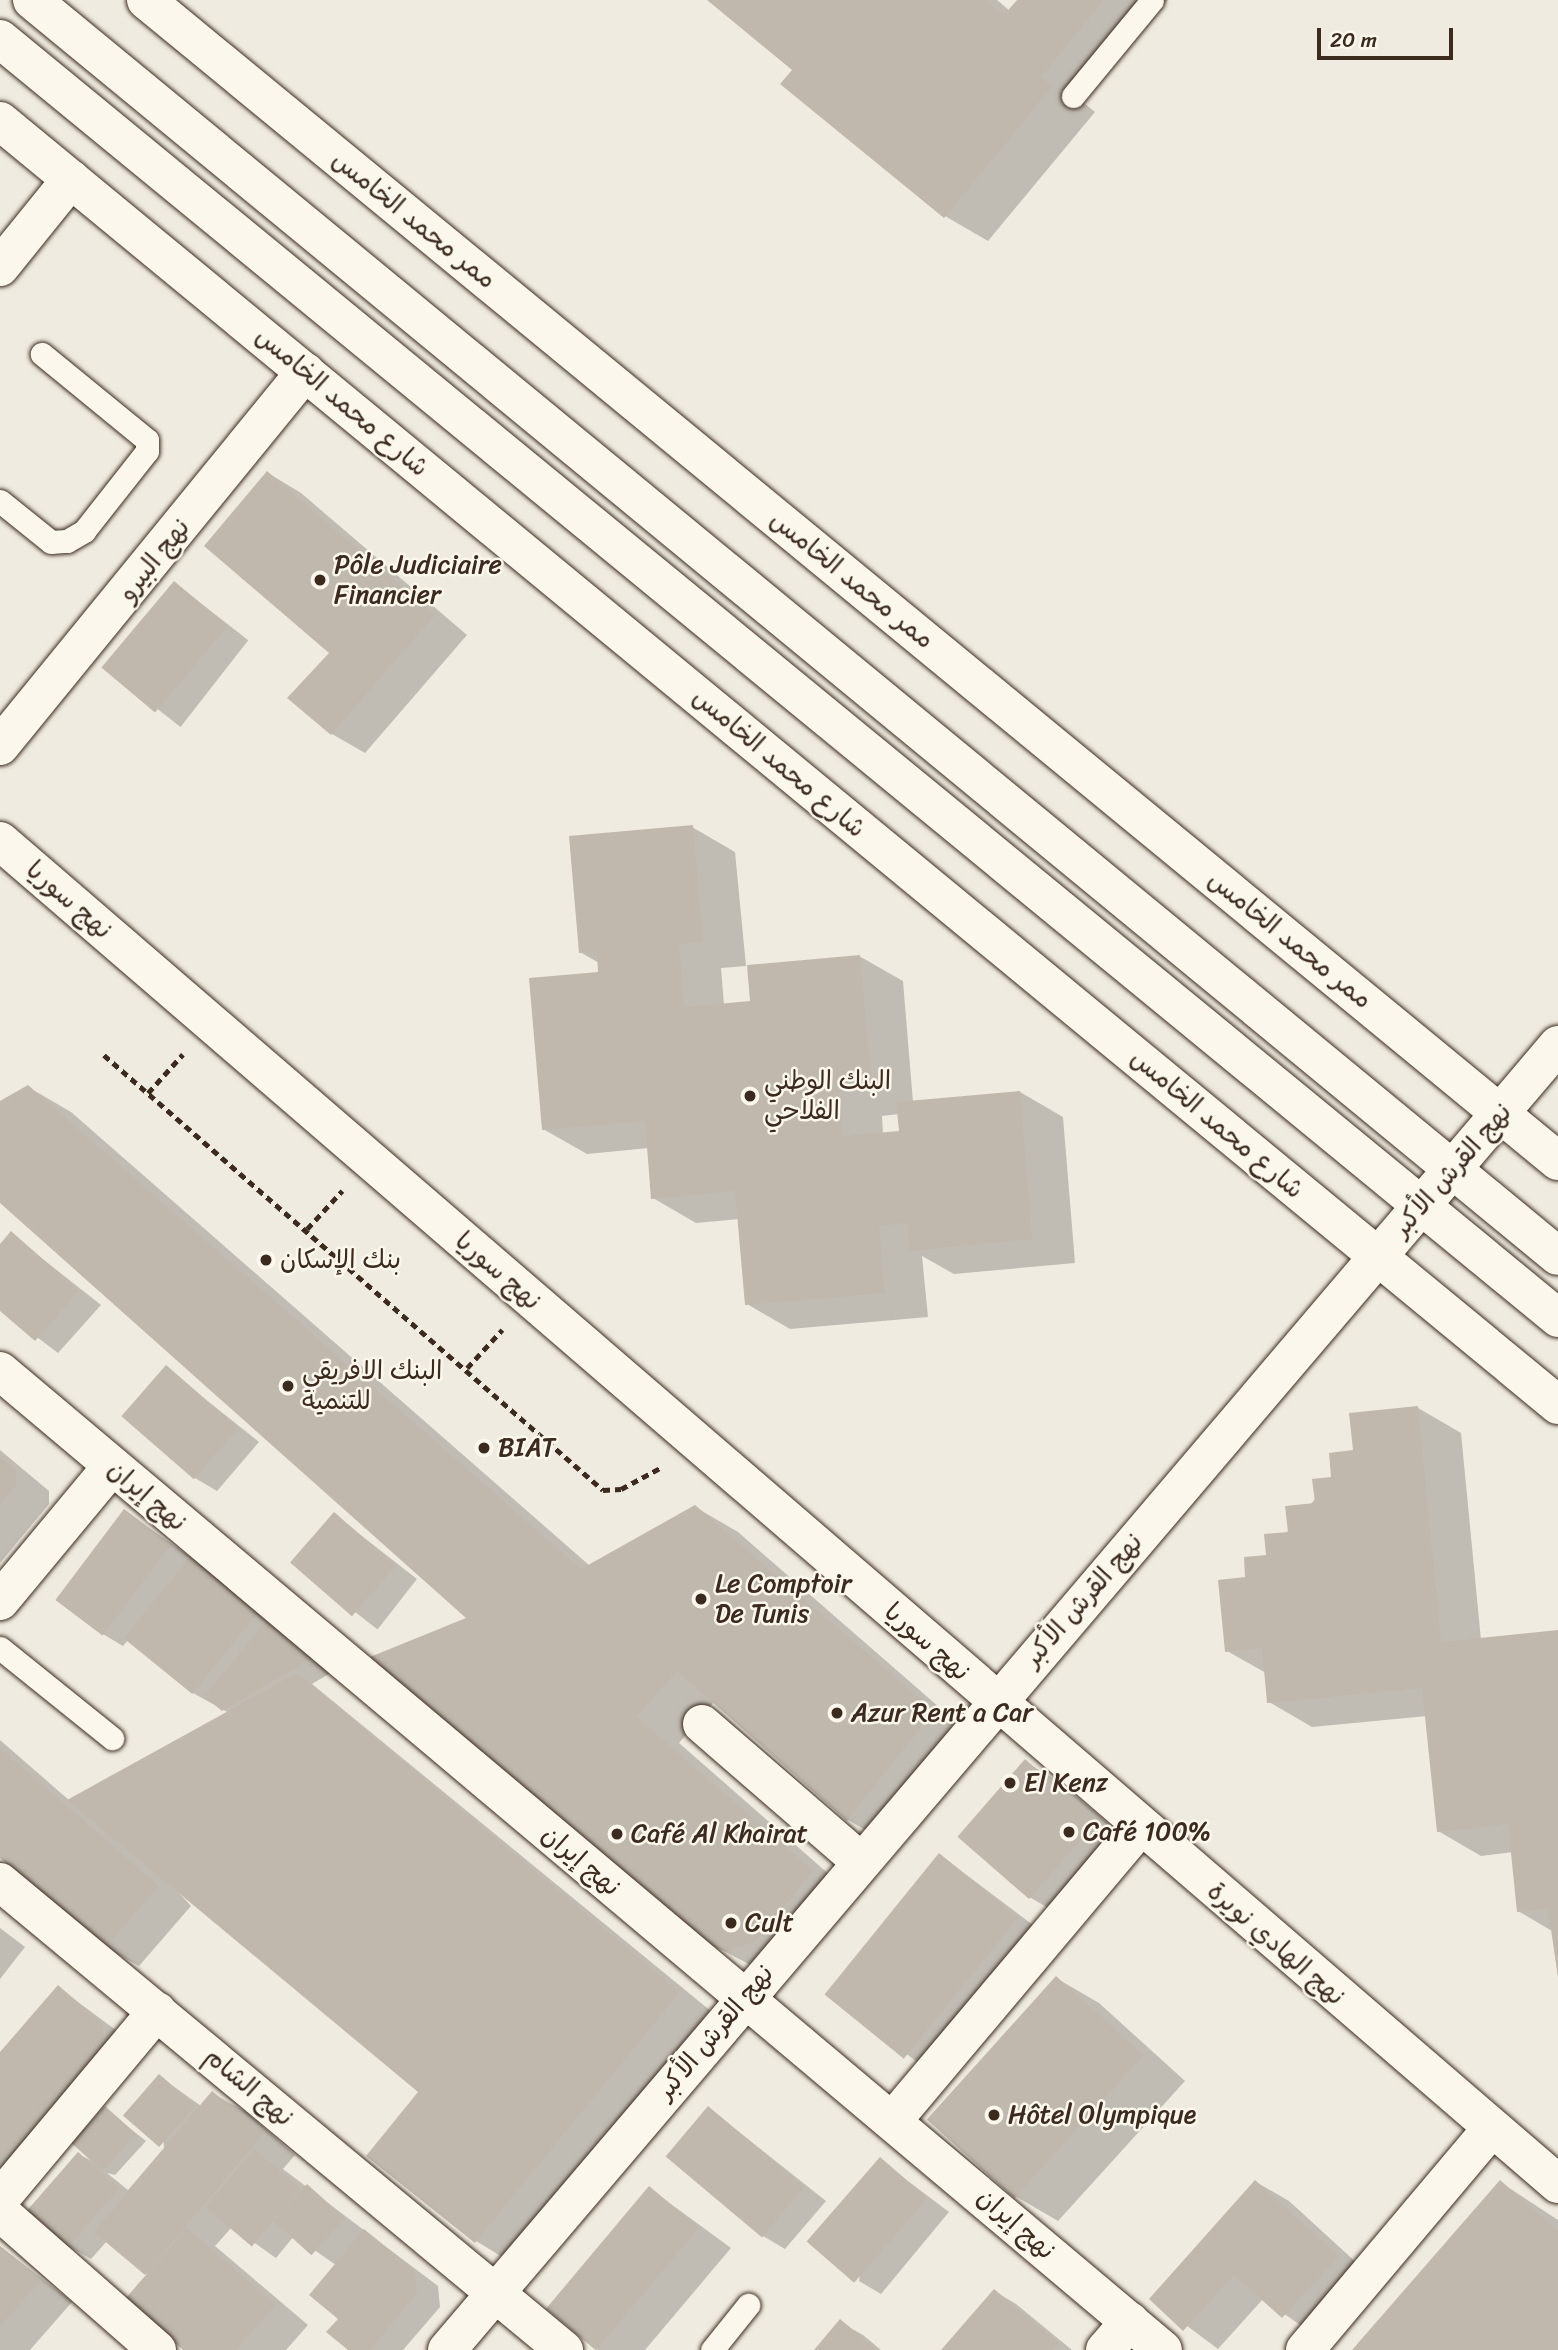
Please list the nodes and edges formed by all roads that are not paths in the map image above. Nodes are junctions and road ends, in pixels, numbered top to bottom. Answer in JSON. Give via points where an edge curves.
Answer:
{"nodes":[{"id":1,"x":32,"y":0,"type":"edge"},
{"id":2,"x":146,"y":0,"type":"edge"},
{"id":3,"x":1152,"y":0,"type":"edge"},
{"id":4,"x":0,"y":39,"type":"edge"},
{"id":5,"x":1073,"y":96,"type":"dead end"},
{"id":6,"x":0,"y":121,"type":"edge"},
{"id":7,"x":71,"y":179,"type":"junction"},
{"id":8,"x":0,"y":267,"type":"edge"},
{"id":9,"x":42,"y":354,"type":"dead end"},
{"id":10,"x":305,"y":372,"type":"junction"},
{"id":11,"x":0,"y":501,"type":"edge"},
{"id":12,"x":0,"y":746,"type":"edge"},
{"id":13,"x":0,"y":841,"type":"edge"},
{"id":14,"x":1558,"y":1045,"type":"edge"},
{"id":15,"x":1502,"y":1114,"type":"junction"},
{"id":16,"x":1558,"y":1161,"type":"edge"},
{"id":17,"x":1453,"y":1170,"type":"junction"},
{"id":18,"x":1421,"y":1206,"type":"junction"},
{"id":19,"x":1558,"y":1256,"type":"edge"},
{"id":20,"x":1378,"y":1257,"type":"junction"},
{"id":21,"x":1558,"y":1318,"type":"edge"},
{"id":22,"x":0,"y":1371,"type":"edge"},
{"id":23,"x":1558,"y":1405,"type":"edge"},
{"id":24,"x":112,"y":1466,"type":"junction"},
{"id":25,"x":0,"y":1601,"type":"edge"},
{"id":26,"x":0,"y":1648,"type":"edge"},
{"id":27,"x":996,"y":1701,"type":"junction"},
{"id":28,"x":702,"y":1724,"type":"dead end"},
{"id":29,"x":112,"y":1738,"type":"dead end"},
{"id":30,"x":1140,"y":1827,"type":"junction"},
{"id":31,"x":860,"y":1861,"type":"junction"},
{"id":32,"x":0,"y":1882,"type":"edge"},
{"id":33,"x":744,"y":1998,"type":"junction"},
{"id":34,"x":157,"y":2011,"type":"junction"},
{"id":35,"x":894,"y":2119,"type":"junction"},
{"id":36,"x":1492,"y":2128,"type":"junction"},
{"id":37,"x":1558,"y":2184,"type":"edge"},
{"id":38,"x":0,"y":2199,"type":"edge"},
{"id":39,"x":0,"y":2212,"type":"edge"},
{"id":40,"x":496,"y":2293,"type":"junction"},
{"id":41,"x":748,"y":2305,"type":"dead end"},
{"id":42,"x":1130,"y":2321,"type":"junction"},
{"id":43,"x":157,"y":2350,"type":"edge"},
{"id":44,"x":447,"y":2350,"type":"edge"},
{"id":45,"x":564,"y":2350,"type":"edge"},
{"id":46,"x":712,"y":2350,"type":"edge"},
{"id":47,"x":1105,"y":2350,"type":"edge"},
{"id":48,"x":1163,"y":2350,"type":"edge"},
{"id":49,"x":1305,"y":2350,"type":"edge"}],
"edges":[{"from":1,"to":17,"type":"street"},
{"from":2,"to":15,"type":"street","name":"ممر محمد الخامس"},
{"from":3,"to":5,"type":"lane"},
{"from":4,"to":18,"type":"street"},
{"from":6,"to":7,"type":"street","name":"شارع محمد الخامس"},
{"from":7,"to":8,"type":"street"},
{"from":7,"to":10,"type":"street","name":"شارع محمد الخامس"},
{"from":9,"to":11,"type":"lane","via":[[147,440],[147,451],[84,531],[67,541],[51,542]]},
{"from":10,"to":12,"type":"street","name":"نهج البيرو"},
{"from":10,"to":20,"type":"street","name":"شارع محمد الخامس"},
{"from":13,"to":27,"type":"street","name":"نهج سوريا"},
{"from":14,"to":15,"type":"street","name":"نهج القرش الأكبر"},
{"from":15,"to":16,"type":"street","name":"ممر محمد الخامس"},
{"from":15,"to":17,"type":"street","name":"نهج القرش الأكبر"},
{"from":17,"to":18,"type":"street","name":"نهج القرش الأكبر"},
{"from":17,"to":19,"type":"street"},
{"from":18,"to":20,"type":"street","name":"نهج القرش الأكبر"},
{"from":18,"to":21,"type":"street"},
{"from":20,"to":23,"type":"street","name":"شارع محمد الخامس"},
{"from":20,"to":27,"type":"street","name":"نهج القرش الأكبر"},
{"from":22,"to":24,"type":"street","name":"نهج إيران"},
{"from":24,"to":25,"type":"street"},
{"from":24,"to":33,"type":"street","name":"نهج إيران"},
{"from":26,"to":29,"type":"lane"},
{"from":27,"to":30,"type":"street","name":"نهج الهادي نويرة"},
{"from":27,"to":31,"type":"street","name":"نهج القرش الأكبر"},
{"from":28,"to":31,"type":"street"},
{"from":30,"to":35,"type":"street"},
{"from":30,"to":36,"type":"street","name":"نهج الهادي نويرة"},
{"from":31,"to":33,"type":"street","name":"نهج القرش الأكبر"},
{"from":32,"to":34,"type":"street","name":"نهج الشام"},
{"from":33,"to":35,"type":"street","name":"نهج إيران"},
{"from":33,"to":40,"type":"street","name":"نهج القرش الأكبر"},
{"from":34,"to":38,"type":"street"},
{"from":34,"to":40,"type":"street","name":"نهج الشام"},
{"from":35,"to":42,"type":"street","name":"نهج إيران"},
{"from":36,"to":37,"type":"street","name":"نهج الهادي نويرة"},
{"from":36,"to":49,"type":"street"},
{"from":39,"to":43,"type":"street"},
{"from":40,"to":44,"type":"street","name":"نهج القرش الأكبر"},
{"from":40,"to":45,"type":"street","name":"نهج الشام"},
{"from":41,"to":46,"type":"lane"},
{"from":42,"to":47,"type":"street"},
{"from":42,"to":48,"type":"street","name":"نهج إيران"}]}
